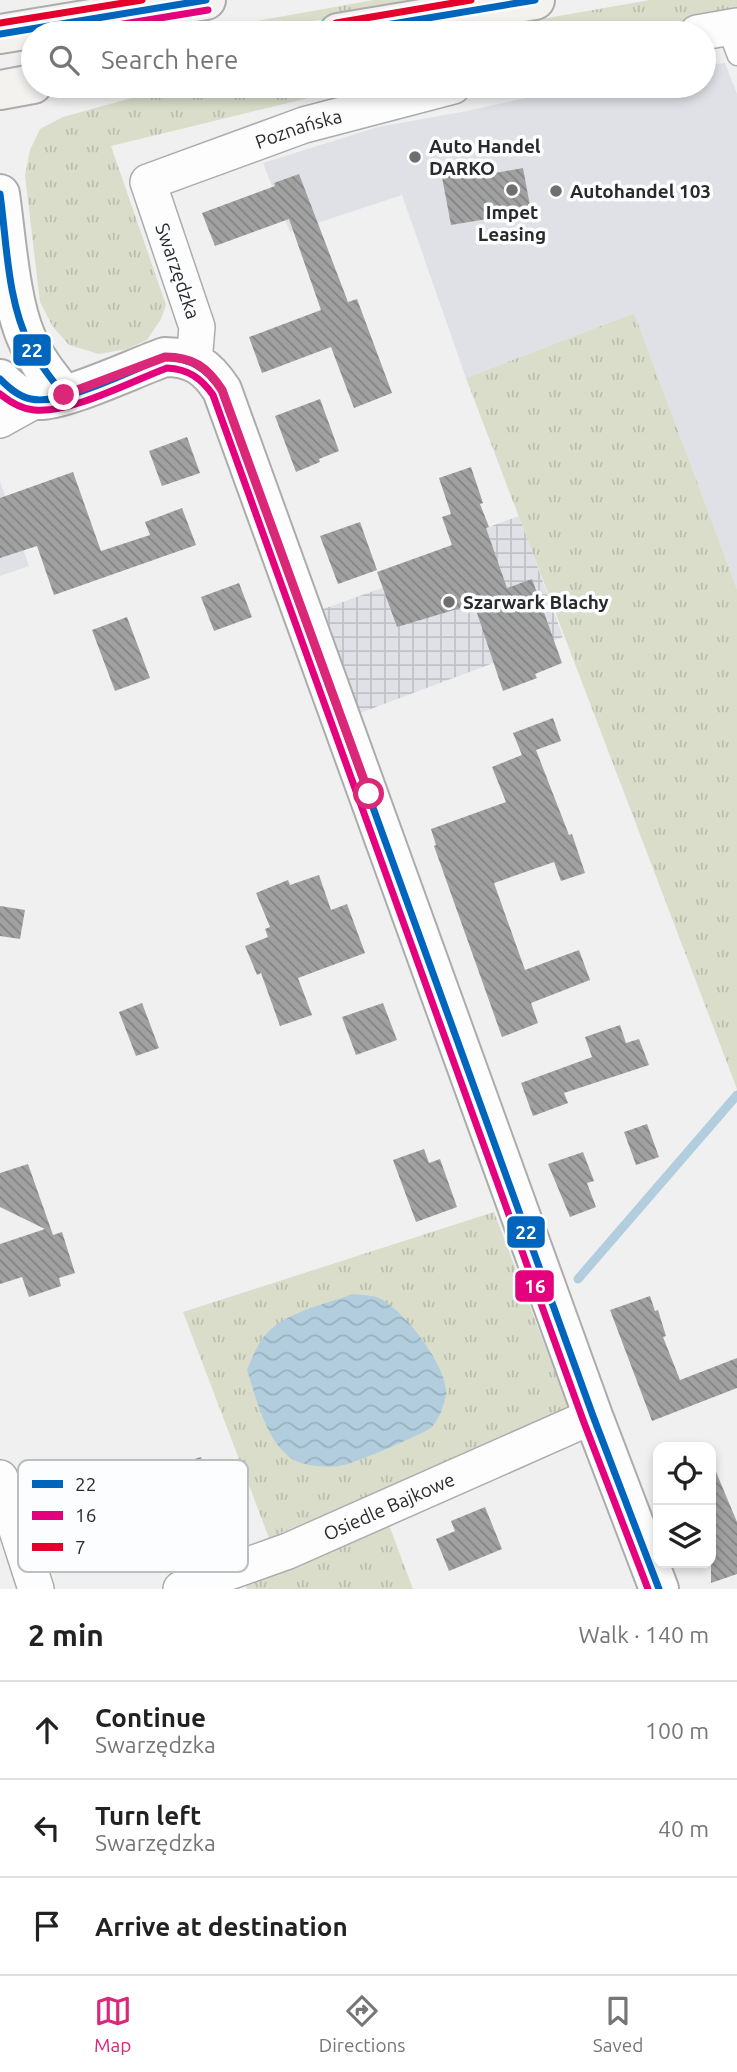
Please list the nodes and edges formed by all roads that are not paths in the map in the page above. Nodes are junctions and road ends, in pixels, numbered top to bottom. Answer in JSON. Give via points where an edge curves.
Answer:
{"nodes":[{"id":1,"x":206,"y":0,"type":"edge"},
{"id":2,"x":535,"y":0,"type":"edge"},
{"id":3,"x":79,"y":21,"type":"edge"},
{"id":4,"x":410,"y":21,"type":"edge"},
{"id":5,"x":21,"y":31,"type":"edge"},
{"id":6,"x":0,"y":34,"type":"edge"},
{"id":7,"x":21,"y":87,"type":"edge"},
{"id":8,"x":0,"y":90,"type":"edge"},
{"id":9,"x":407,"y":98,"type":"edge"},
{"id":10,"x":148,"y":182,"type":"joint"},
{"id":11,"x":0,"y":194,"type":"edge"},
{"id":12,"x":194,"y":362,"type":"junction"},
{"id":13,"x":0,"y":379,"type":"edge"},
{"id":14,"x":50,"y":398,"type":"junction"},
{"id":15,"x":0,"y":420,"type":"edge"},
{"id":16,"x":593,"y":1416,"type":"junction"},
{"id":17,"x":0,"y":1478,"type":"edge"},
{"id":18,"x":18,"y":1534,"type":"edge"},
{"id":19,"x":248,"y":1565,"type":"edge"},
{"id":20,"x":30,"y":1572,"type":"edge"},
{"id":21,"x":229,"y":1572,"type":"edge"},
{"id":22,"x":36,"y":1589,"type":"edge"},
{"id":23,"x":181,"y":1589,"type":"edge"},
{"id":24,"x":659,"y":1589,"type":"edge"}],
"edges":[{"from":1,"to":3,"type":"main road"},
{"from":2,"to":4,"type":"main road"},
{"from":5,"to":6,"type":"main road"},
{"from":7,"to":8,"type":"main road"},
{"from":9,"to":10,"type":"street","name":"Poznańska","via":[[304,125]]},
{"from":10,"to":12,"type":"street","name":"Swarzędzka","via":[[197,327]]},
{"from":11,"to":14,"type":"street","via":[[15,295]]},
{"from":12,"to":14,"type":"street","via":[[165,357]]},
{"from":12,"to":16,"type":"street","via":[[211,372],[222,390]]},
{"from":13,"to":14,"type":"street","via":[[10,391]]},
{"from":14,"to":15,"type":"street"},
{"from":16,"to":19,"type":"street","name":"Osiedle Bajkowe"},
{"from":16,"to":24,"type":"street"},
{"from":17,"to":18,"type":"street"},
{"from":20,"to":22,"type":"street"},
{"from":21,"to":23,"type":"street","name":"Osiedle Bajkowe"}]}
